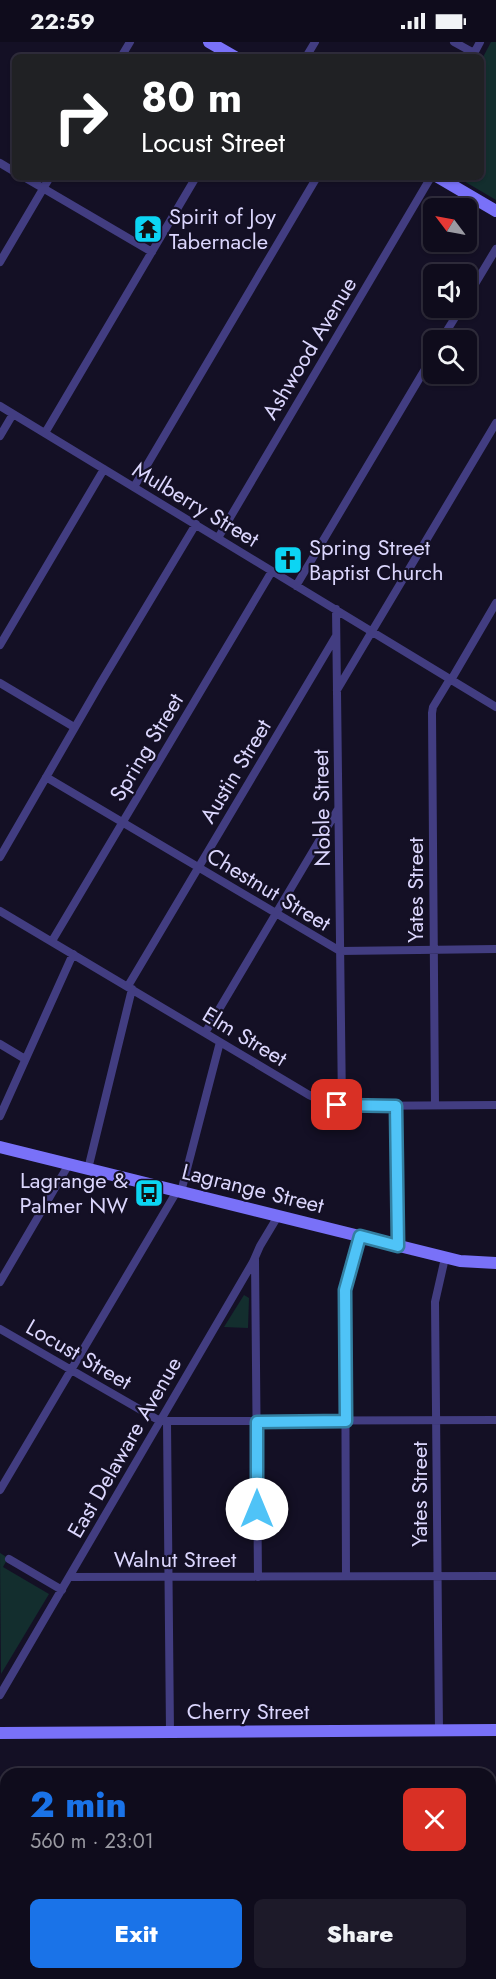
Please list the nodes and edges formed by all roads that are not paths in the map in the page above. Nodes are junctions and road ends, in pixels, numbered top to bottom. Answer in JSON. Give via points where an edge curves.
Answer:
{"nodes":[{"id":1,"x":210,"y":42,"type":"edge"},
{"id":2,"x":454,"y":42,"type":"edge"},
{"id":3,"x":230,"y":54,"type":"edge"},
{"id":4,"x":472,"y":54,"type":"edge"},
{"id":5,"x":29,"y":180,"type":"edge"},
{"id":6,"x":48,"y":180,"type":"edge"},
{"id":7,"x":194,"y":180,"type":"edge"},
{"id":8,"x":315,"y":180,"type":"edge"},
{"id":9,"x":429,"y":180,"type":"edge"},
{"id":10,"x":443,"y":180,"type":"edge"},
{"id":11,"x":44,"y":188,"type":"junction"},
{"id":12,"x":496,"y":212,"type":"edge"},
{"id":13,"x":496,"y":249,"type":"edge"},
{"id":14,"x":152,"y":252,"type":"junction"},
{"id":15,"x":0,"y":262,"type":"edge"},
{"id":16,"x":477,"y":280,"type":"edge"},
{"id":17,"x":423,"y":372,"type":"edge"},
{"id":18,"x":0,"y":406,"type":"edge"},
{"id":19,"x":13,"y":414,"type":"junction"},
{"id":20,"x":496,"y":423,"type":"edge"},
{"id":21,"x":45,"y":433,"type":"junction"},
{"id":22,"x":0,"y":436,"type":"edge"},
{"id":23,"x":104,"y":469,"type":"junction"},
{"id":24,"x":134,"y":487,"type":"junction"},
{"id":25,"x":196,"y":524,"type":"junction"},
{"id":26,"x":218,"y":538,"type":"junction"},
{"id":27,"x":272,"y":571,"type":"junction"},
{"id":28,"x":296,"y":586,"type":"junction"},
{"id":29,"x":496,"y":603,"type":"edge"},
{"id":30,"x":336,"y":609,"type":"junction"},
{"id":31,"x":372,"y":632,"type":"junction"},
{"id":32,"x":337,"y":636,"type":"junction"},
{"id":33,"x":0,"y":645,"type":"edge"},
{"id":34,"x":450,"y":679,"type":"junction"},
{"id":35,"x":0,"y":683,"type":"edge"},
{"id":36,"x":337,"y":690,"type":"junction"},
{"id":37,"x":496,"y":707,"type":"edge"},
{"id":38,"x":75,"y":727,"type":"junction"},
{"id":39,"x":46,"y":777,"type":"junction"},
{"id":40,"x":339,"y":807,"type":"junction"},
{"id":41,"x":122,"y":823,"type":"junction"},
{"id":42,"x":0,"y":857,"type":"edge"},
{"id":43,"x":198,"y":868,"type":"junction"},
{"id":44,"x":0,"y":911,"type":"edge"},
{"id":45,"x":276,"y":914,"type":"junction"},
{"id":46,"x":52,"y":941,"type":"junction"},
{"id":47,"x":496,"y":949,"type":"edge"},
{"id":48,"x":434,"y":950,"type":"junction"},
{"id":49,"x":340,"y":951,"type":"junction"},
{"id":50,"x":73,"y":954,"type":"junction"},
{"id":51,"x":130,"y":988,"type":"junction"},
{"id":52,"x":205,"y":1033,"type":"junction"},
{"id":53,"x":220,"y":1042,"type":"junction"},
{"id":54,"x":0,"y":1044,"type":"edge"},
{"id":55,"x":25,"y":1059,"type":"junction"},
{"id":56,"x":435,"y":1105,"type":"junction"},
{"id":57,"x":496,"y":1105,"type":"edge"},
{"id":58,"x":342,"y":1106,"type":"junction"},
{"id":59,"x":396,"y":1106,"type":"junction"},
{"id":60,"x":0,"y":1116,"type":"edge"},
{"id":61,"x":0,"y":1147,"type":"edge"},
{"id":62,"x":69,"y":1164,"type":"junction"},
{"id":63,"x":88,"y":1169,"type":"junction"},
{"id":64,"x":179,"y":1191,"type":"junction"},
{"id":65,"x":278,"y":1216,"type":"junction"},
{"id":66,"x":360,"y":1236,"type":"junction"},
{"id":67,"x":398,"y":1246,"type":"junction"},
{"id":68,"x":255,"y":1258,"type":"junction"},
{"id":69,"x":445,"y":1258,"type":"junction"},
{"id":70,"x":496,"y":1263,"type":"edge"},
{"id":71,"x":0,"y":1282,"type":"edge"},
{"id":72,"x":0,"y":1329,"type":"edge"},
{"id":73,"x":71,"y":1370,"type":"junction"},
{"id":74,"x":496,"y":1420,"type":"edge"},
{"id":75,"x":346,"y":1421,"type":"junction"},
{"id":76,"x":437,"y":1421,"type":"junction"},
{"id":77,"x":164,"y":1422,"type":"junction"},
{"id":78,"x":257,"y":1422,"type":"junction"},
{"id":79,"x":0,"y":1490,"type":"edge"},
{"id":80,"x":9,"y":1559,"type":"dead end"},
{"id":81,"x":346,"y":1576,"type":"junction"},
{"id":82,"x":496,"y":1576,"type":"edge"},
{"id":83,"x":70,"y":1577,"type":"junction"},
{"id":84,"x":167,"y":1577,"type":"junction"},
{"id":85,"x":258,"y":1577,"type":"junction"},
{"id":86,"x":438,"y":1577,"type":"junction"},
{"id":87,"x":62,"y":1590,"type":"junction"},
{"id":88,"x":0,"y":1695,"type":"edge"},
{"id":89,"x":496,"y":1730,"type":"edge"},
{"id":90,"x":439,"y":1731,"type":"junction"},
{"id":91,"x":36,"y":1732,"type":"junction"},
{"id":92,"x":170,"y":1732,"type":"junction"},
{"id":93,"x":0,"y":1733,"type":"edge"},
{"id":94,"x":0,"y":1744,"type":"edge"}],
"edges":[{"from":1,"to":3,"type":"main road"},
{"from":2,"to":4,"type":"street"},
{"from":5,"to":11,"type":"street"},
{"from":6,"to":11,"type":"street"},
{"from":7,"to":14,"type":"street"},
{"from":8,"to":24,"type":"street"},
{"from":9,"to":26,"type":"street","name":"Ashwood Avenue"},
{"from":10,"to":12,"type":"main road"},
{"from":11,"to":14,"type":"street"},
{"from":11,"to":15,"type":"street"},
{"from":13,"to":16,"type":"street"},
{"from":14,"to":21,"type":"street"},
{"from":17,"to":28,"type":"street"},
{"from":18,"to":19,"type":"street","name":"Mulberry Street"},
{"from":19,"to":21,"type":"street","name":"Mulberry Street"},
{"from":19,"to":22,"type":"street"},
{"from":20,"to":31,"type":"street"},
{"from":21,"to":23,"type":"street","name":"Mulberry Street"},
{"from":23,"to":24,"type":"street","name":"Mulberry Street"},
{"from":23,"to":33,"type":"street"},
{"from":24,"to":25,"type":"street","name":"Mulberry Street"},
{"from":25,"to":26,"type":"street","name":"Mulberry Street"},
{"from":25,"to":38,"type":"street"},
{"from":26,"to":27,"type":"street","name":"Mulberry Street"},
{"from":27,"to":28,"type":"street","name":"Mulberry Street"},
{"from":27,"to":41,"type":"street","name":"Spring Street"},
{"from":28,"to":30,"type":"street","name":"Mulberry Street"},
{"from":29,"to":34,"type":"street","name":"Yates Street"},
{"from":30,"to":31,"type":"street","name":"Mulberry Street"},
{"from":30,"to":32,"type":"street","name":"Noble Street"},
{"from":31,"to":34,"type":"street","name":"Mulberry Street"},
{"from":31,"to":36,"type":"street"},
{"from":32,"to":36,"type":"street","name":"Noble Street"},
{"from":32,"to":43,"type":"street","name":"Austin Street"},
{"from":34,"to":37,"type":"street","name":"Mulberry Street"},
{"from":34,"to":48,"type":"street","name":"Yates Street","via":[[432,713]]},
{"from":35,"to":38,"type":"street"},
{"from":36,"to":40,"type":"street","name":"Noble Street"},
{"from":38,"to":39,"type":"street"},
{"from":39,"to":41,"type":"street","name":"Chestnut Street"},
{"from":39,"to":42,"type":"street"},
{"from":40,"to":45,"type":"street"},
{"from":40,"to":49,"type":"street","name":"Noble Street"},
{"from":41,"to":43,"type":"street","name":"Chestnut Street"},
{"from":41,"to":46,"type":"street","name":"Spring Street"},
{"from":43,"to":45,"type":"street","name":"Chestnut Street"},
{"from":43,"to":51,"type":"street","name":"Austin Street"},
{"from":44,"to":46,"type":"street","name":"Elm Street"},
{"from":45,"to":49,"type":"street","name":"Chestnut Street"},
{"from":45,"to":52,"type":"street"},
{"from":46,"to":50,"type":"street","name":"Elm Street"},
{"from":47,"to":48,"type":"street","name":"Chestnut Street"},
{"from":48,"to":49,"type":"street","name":"Chestnut Street"},
{"from":48,"to":56,"type":"street","name":"Yates Street"},
{"from":49,"to":58,"type":"street","name":"Noble Street"},
{"from":50,"to":51,"type":"street","name":"Elm Street"},
{"from":50,"to":55,"type":"street"},
{"from":51,"to":52,"type":"street","name":"Elm Street"},
{"from":51,"to":63,"type":"street","name":"Austin Street"},
{"from":52,"to":53,"type":"street","name":"Elm Street"},
{"from":53,"to":58,"type":"street","name":"Elm Street","via":[[309,1095]]},
{"from":53,"to":64,"type":"street"},
{"from":54,"to":55,"type":"street"},
{"from":55,"to":60,"type":"street"},
{"from":56,"to":57,"type":"street","name":"Elm Street"},
{"from":56,"to":59,"type":"street","name":"Elm Street"},
{"from":58,"to":59,"type":"street","name":"Elm Street"},
{"from":59,"to":67,"type":"street"},
{"from":61,"to":62,"type":"main road","name":"Lagrange Street"},
{"from":62,"to":63,"type":"main road","name":"Lagrange Street"},
{"from":62,"to":71,"type":"street"},
{"from":63,"to":64,"type":"main road","name":"Lagrange Street"},
{"from":64,"to":65,"type":"main road","name":"Lagrange Street"},
{"from":64,"to":73,"type":"street"},
{"from":65,"to":66,"type":"main road","name":"Lagrange Street"},
{"from":65,"to":68,"type":"street","name":"East Delaware Avenue"},
{"from":66,"to":67,"type":"main road","name":"Lagrange Street"},
{"from":66,"to":75,"type":"street","via":[[345,1290]]},
{"from":67,"to":69,"type":"main road","name":"Lagrange Street"},
{"from":68,"to":77,"type":"street","name":"East Delaware Avenue"},
{"from":68,"to":78,"type":"street"},
{"from":69,"to":70,"type":"main road","name":"Lagrange Street"},
{"from":69,"to":76,"type":"street","name":"Yates Street","via":[[435,1302]]},
{"from":72,"to":73,"type":"street","name":"Locust Street"},
{"from":73,"to":77,"type":"street","name":"Locust Street"},
{"from":73,"to":79,"type":"street"},
{"from":74,"to":76,"type":"street","name":"Locust Street"},
{"from":75,"to":76,"type":"street","name":"Locust Street"},
{"from":75,"to":78,"type":"street","name":"Locust Street"},
{"from":75,"to":81,"type":"street"},
{"from":76,"to":86,"type":"street","name":"Yates Street"},
{"from":77,"to":78,"type":"street","name":"Locust Street"},
{"from":77,"to":83,"type":"street","name":"East Delaware Avenue"},
{"from":77,"to":84,"type":"street"},
{"from":78,"to":85,"type":"street"},
{"from":80,"to":87,"type":"street"},
{"from":81,"to":85,"type":"street","name":"Walnut Street"},
{"from":81,"to":86,"type":"street","name":"Walnut Street"},
{"from":82,"to":86,"type":"street","name":"Walnut Street"},
{"from":83,"to":84,"type":"street","name":"Walnut Street"},
{"from":83,"to":87,"type":"street","name":"East Delaware Avenue"},
{"from":84,"to":85,"type":"street","name":"Walnut Street"},
{"from":84,"to":92,"type":"street"},
{"from":86,"to":90,"type":"street","name":"Yates Street"},
{"from":87,"to":88,"type":"street","name":"East Delaware Avenue"},
{"from":89,"to":90,"type":"main road","name":"Cherry Street"},
{"from":90,"to":92,"type":"main road","name":"Cherry Street"},
{"from":91,"to":92,"type":"main road","name":"Cherry Street"},
{"from":91,"to":93,"type":"main road","name":"Cherry Street"},
{"from":91,"to":94,"type":"main road"}]}
